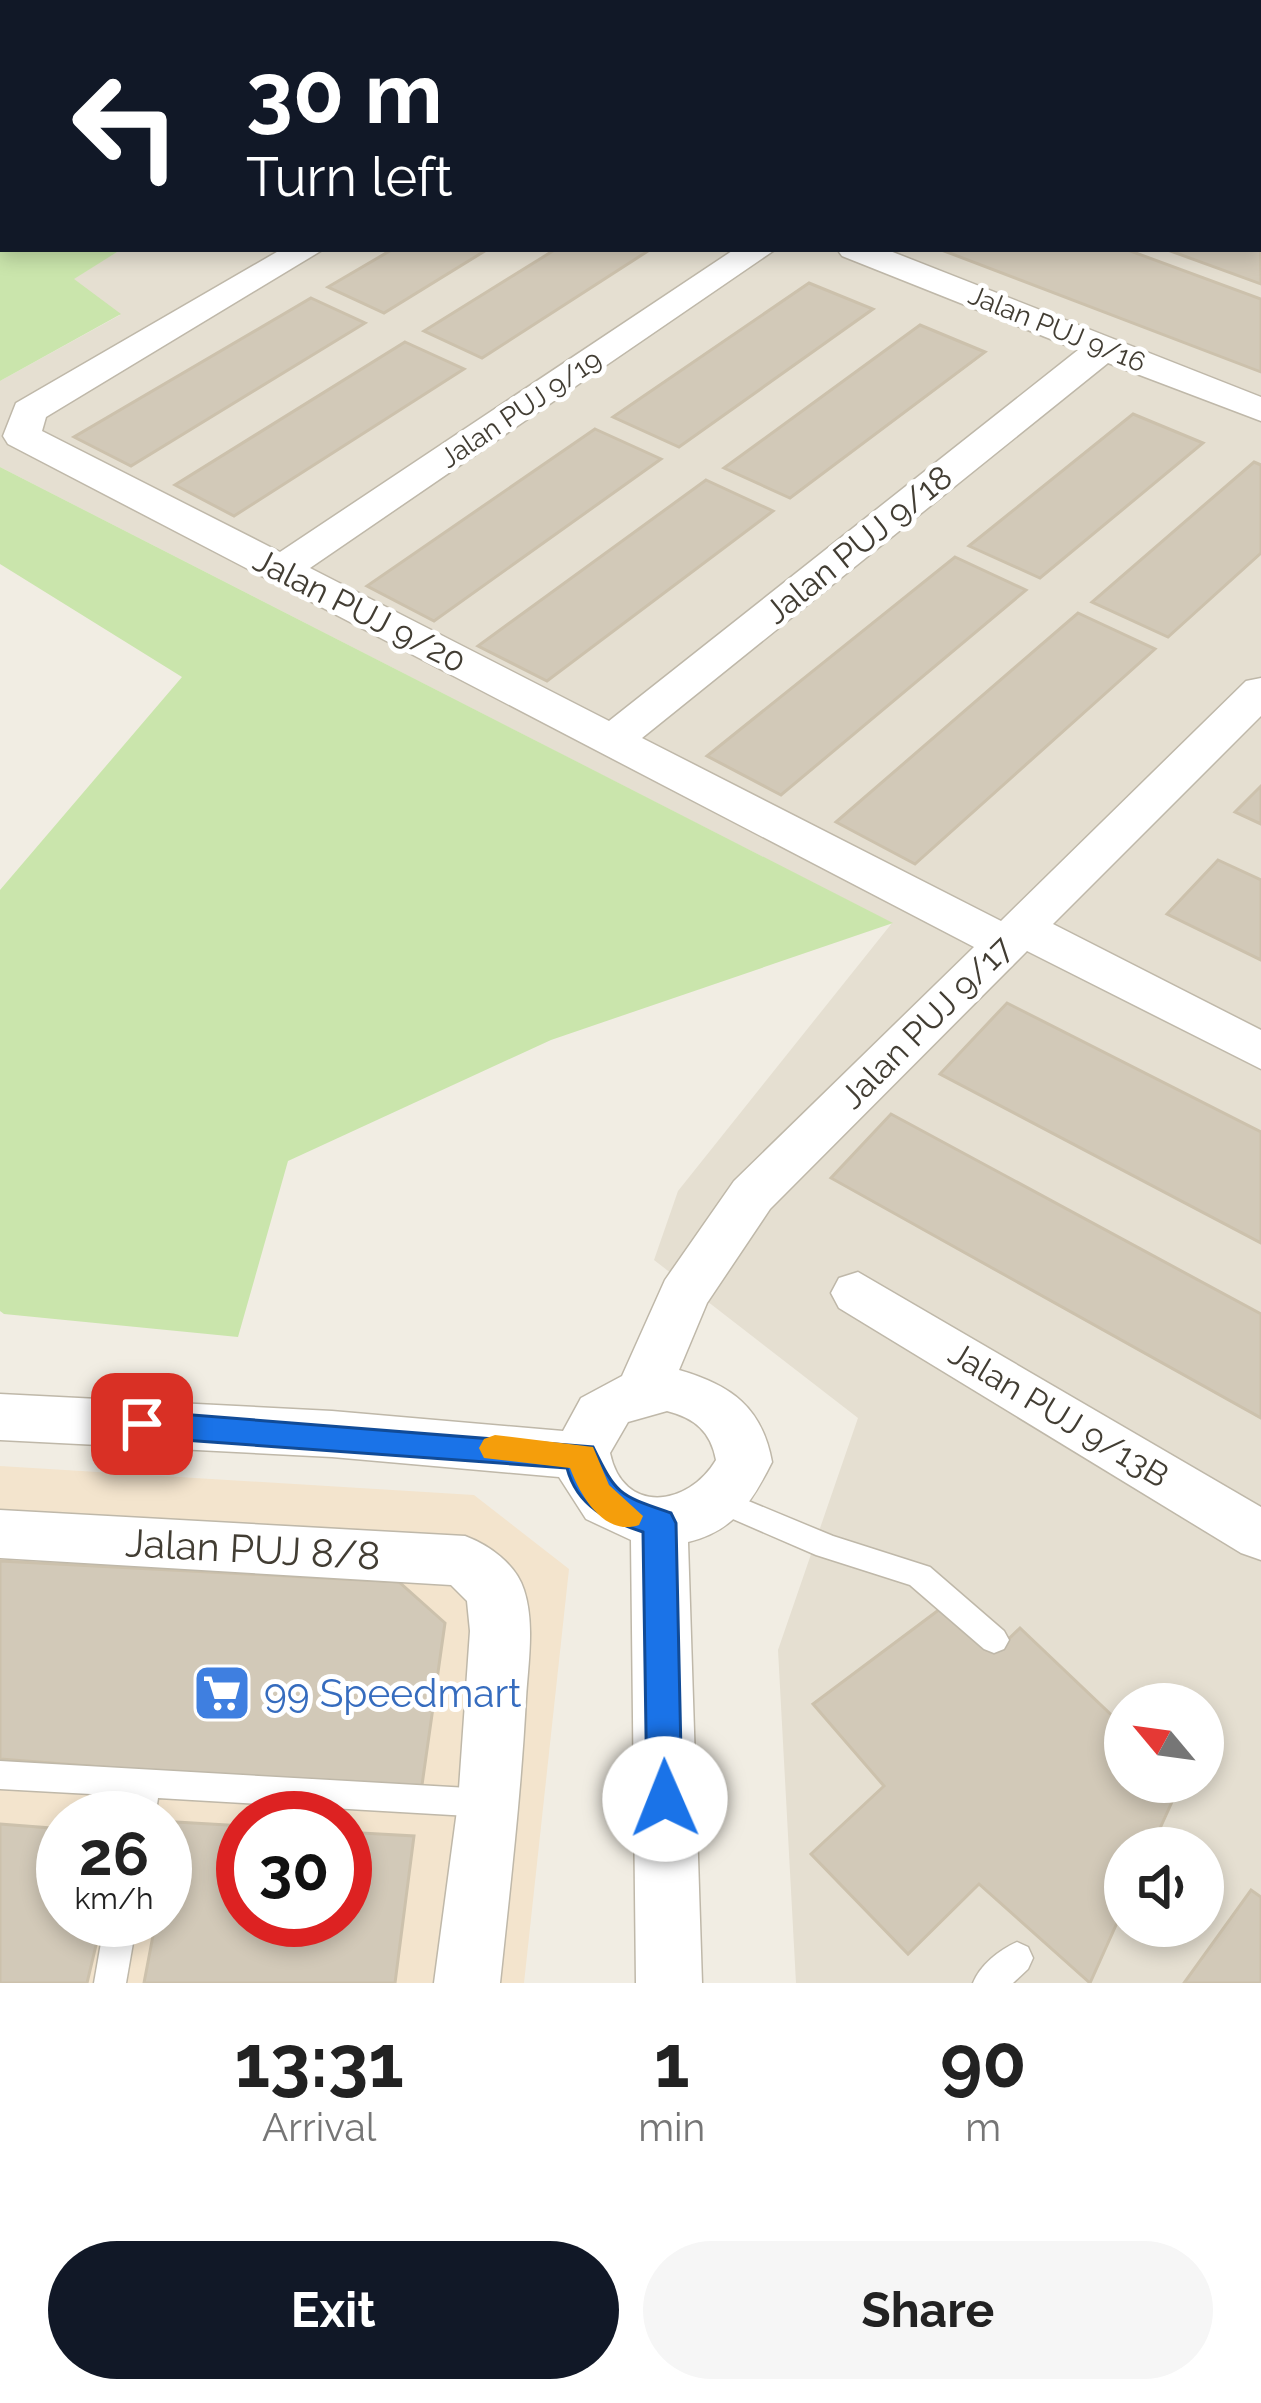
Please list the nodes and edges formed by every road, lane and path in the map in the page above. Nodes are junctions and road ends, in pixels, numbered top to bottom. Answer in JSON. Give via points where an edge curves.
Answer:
{"nodes":[{"id":1,"x":256,"y":252,"type":"edge"},
{"id":2,"x":755,"y":252,"type":"edge"},
{"id":3,"x":862,"y":252,"type":"edge"},
{"id":4,"x":293,"y":257,"type":"edge"},
{"id":5,"x":1104,"y":348,"type":"junction"},
{"id":6,"x":1261,"y":410,"type":"edge"},
{"id":7,"x":282,"y":569,"type":"junction"},
{"id":8,"x":1261,"y":691,"type":"edge"},
{"id":9,"x":612,"y":740,"type":"junction"},
{"id":10,"x":1013,"y":936,"type":"junction"},
{"id":11,"x":1261,"y":1051,"type":"edge"},
{"id":12,"x":858,"y":1293,"type":"dead end"},
{"id":13,"x":643,"y":1391,"type":"junction"},
{"id":14,"x":0,"y":1417,"type":"edge"},
{"id":15,"x":581,"y":1456,"type":"junction"},
{"id":16,"x":722,"y":1502,"type":"junction"},
{"id":17,"x":659,"y":1523,"type":"junction"},
{"id":18,"x":0,"y":1534,"type":"edge"},
{"id":19,"x":1261,"y":1536,"type":"edge"},
{"id":20,"x":994,"y":1640,"type":"dead end"},
{"id":21,"x":0,"y":1775,"type":"edge"},
{"id":22,"x":81,"y":1791,"type":"edge"},
{"id":23,"x":192,"y":1803,"type":"edge"},
{"id":24,"x":489,"y":1803,"type":"junction"},
{"id":25,"x":116,"y":1947,"type":"edge"},
{"id":26,"x":1017,"y":1958,"type":"dead end"},
{"id":27,"x":110,"y":1983,"type":"edge"},
{"id":28,"x":467,"y":1983,"type":"edge"},
{"id":29,"x":669,"y":1983,"type":"edge"},
{"id":30,"x":988,"y":1983,"type":"edge"}],
"edges":[{"from":1,"to":4,"type":"street"},
{"from":2,"to":7,"type":"street","name":"Jalan PUJ 9/19"},
{"from":3,"to":5,"type":"street","name":"Jalan PUJ 9/16"},
{"from":4,"to":7,"type":"street","name":"Jalan PUJ 9/20","via":[[29,411],[22,436]]},
{"from":5,"to":6,"type":"street","name":"Jalan PUJ 9/16"},
{"from":5,"to":9,"type":"street","name":"Jalan PUJ 9/18"},
{"from":7,"to":9,"type":"street","name":"Jalan PUJ 9/20"},
{"from":8,"to":10,"type":"street","name":"Jalan PUJ 9/17"},
{"from":9,"to":10,"type":"street","name":"Jalan PUJ 9/20"},
{"from":10,"to":11,"type":"street","name":"Jalan PUJ 9/20"},
{"from":10,"to":13,"type":"street","name":"Jalan PUJ 9/17","via":[[752,1195],[684,1295]]},
{"from":12,"to":19,"type":"street","name":"Jalan PUJ 9/13B"},
{"from":13,"to":15,"type":"street","via":[[599,1414]]},
{"from":13,"to":16,"type":"street","via":[[693,1394],[732,1421],[744,1462]]},
{"from":14,"to":15,"type":"street"},
{"from":15,"to":17,"type":"street","via":[[585,1476],[613,1509]]},
{"from":16,"to":17,"type":"street","via":[[683,1522]]},
{"from":16,"to":20,"type":"lane","via":[[920,1576]]},
{"from":17,"to":29,"type":"street"},
{"from":18,"to":24,"type":"street","name":"Jalan PUJ 8/8","via":[[465,1561],[495,1590],[500,1631]]},
{"from":21,"to":22,"type":"lane"},
{"from":23,"to":24,"type":"lane"},
{"from":24,"to":28,"type":"street"},
{"from":25,"to":27,"type":"lane"},
{"from":26,"to":30,"type":"lane"}]}
